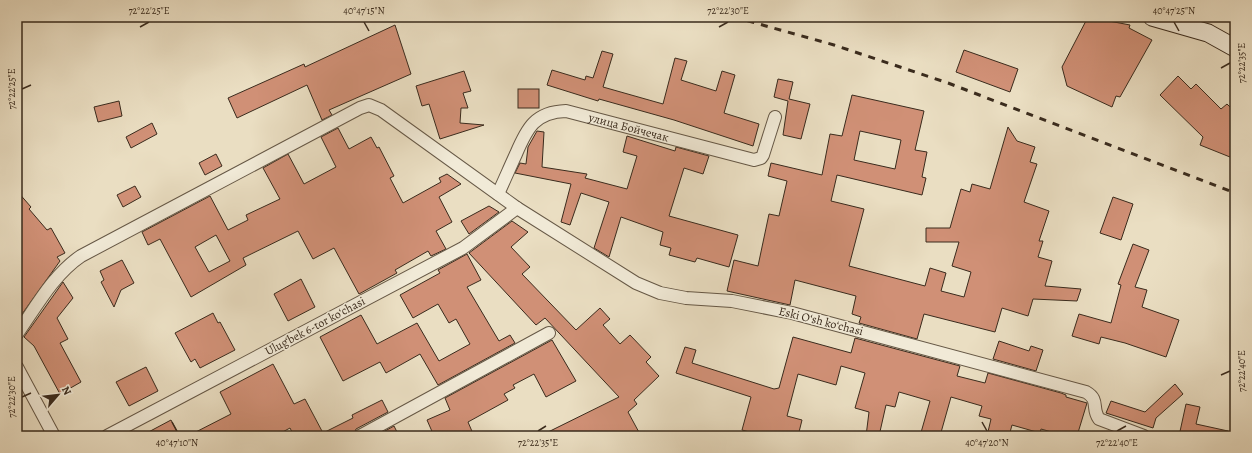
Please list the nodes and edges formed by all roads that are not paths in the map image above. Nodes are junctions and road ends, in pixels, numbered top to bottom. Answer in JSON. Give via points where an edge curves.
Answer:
{"nodes":[{"id":1,"x":1152,"y":17,"type":"edge"},
{"id":2,"x":1235,"y":48,"type":"edge"},
{"id":3,"x":775,"y":118,"type":"dead end"},
{"id":4,"x":498,"y":194,"type":"junction"},
{"id":5,"x":517,"y":208,"type":"junction"},
{"id":6,"x":549,"y":333,"type":"dead end"},
{"id":7,"x":17,"y":334,"type":"edge"},
{"id":8,"x":17,"y":367,"type":"edge"},
{"id":9,"x":54,"y":436,"type":"edge"},
{"id":10,"x":107,"y":436,"type":"edge"},
{"id":11,"x":360,"y":436,"type":"edge"},
{"id":12,"x":1144,"y":436,"type":"edge"}],
"edges":[{"from":1,"to":2,"type":"main road","via":[[1208,33]]},
{"from":3,"to":4,"type":"street","name":"улица Бойчечак","via":[[763,155],[754,160],[566,112],[550,113],[535,121],[526,131]]},
{"from":4,"to":5,"type":"street","name":"Eski Oʻsh koʻchasi"},
{"from":4,"to":7,"type":"street","name":"Eski Oʻsh koʻchasi","via":[[381,110],[369,105],[80,256],[71,262],[51,285]]},
{"from":5,"to":10,"type":"street","name":"Ulug‘bek 6-tor koʻchasi","via":[[463,248]]},
{"from":5,"to":12,"type":"street","name":"Eski Oʻsh koʻchasi","via":[[636,283],[660,293],[759,305],[1086,392],[1094,399],[1098,419]]},
{"from":6,"to":11,"type":"street"},
{"from":8,"to":9,"type":"street"}]}
